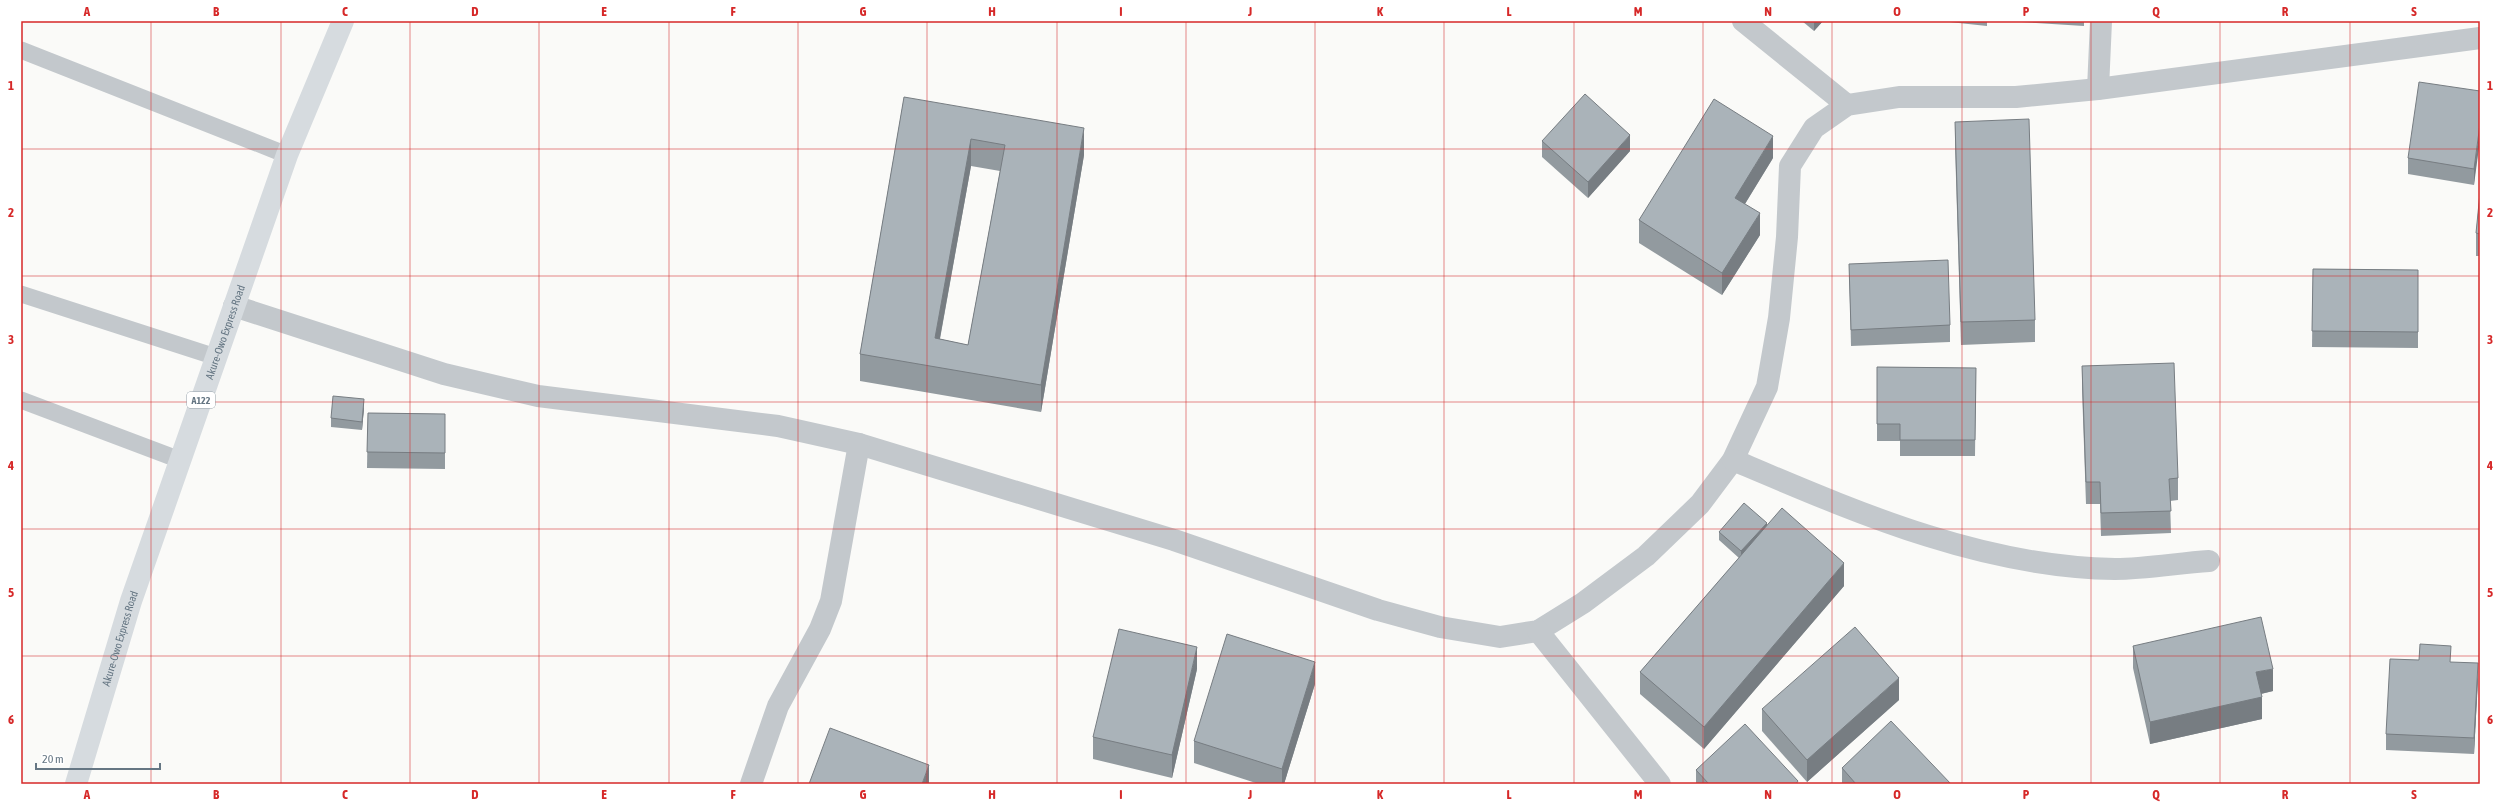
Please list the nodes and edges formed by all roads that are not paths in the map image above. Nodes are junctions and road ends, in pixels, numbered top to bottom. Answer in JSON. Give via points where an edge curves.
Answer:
{"nodes":[{"id":1,"x":343,"y":21,"type":"edge"},
{"id":2,"x":1743,"y":21,"type":"edge"},
{"id":3,"x":2101,"y":21,"type":"edge"},
{"id":4,"x":2480,"y":38,"type":"edge"},
{"id":5,"x":21,"y":50,"type":"edge"},
{"id":6,"x":2098,"y":89,"type":"junction"},
{"id":7,"x":1847,"y":104,"type":"junction"},
{"id":8,"x":287,"y":155,"type":"junction"},
{"id":9,"x":21,"y":294,"type":"edge"},
{"id":10,"x":234,"y":306,"type":"junction"},
{"id":11,"x":216,"y":357,"type":"junction"},
{"id":12,"x":21,"y":400,"type":"edge"},
{"id":13,"x":859,"y":444,"type":"junction"},
{"id":14,"x":180,"y":460,"type":"junction"},
{"id":15,"x":1733,"y":460,"type":"junction"},
{"id":16,"x":2209,"y":561,"type":"dead end"},
{"id":17,"x":1538,"y":631,"type":"junction"},
{"id":18,"x":76,"y":784,"type":"edge"},
{"id":19,"x":751,"y":784,"type":"edge"},
{"id":20,"x":1660,"y":784,"type":"edge"}],
"edges":[{"from":1,"to":8,"type":"highway","name":"Akure-Owo Express Road","number":"A122"},
{"from":2,"to":7,"type":"street"},
{"from":3,"to":6,"type":"street"},
{"from":4,"to":6,"type":"street"},
{"from":5,"to":8,"type":"lane"},
{"from":6,"to":7,"type":"street","via":[[2016,97],[1898,97]]},
{"from":7,"to":15,"type":"street","via":[[1814,128],[1790,166],[1787,237],[1779,318],[1767,387]]},
{"from":8,"to":10,"type":"highway","name":"Akure-Owo Express Road","number":"A122"},
{"from":9,"to":11,"type":"lane"},
{"from":10,"to":11,"type":"highway","name":"Akure-Owo Express Road","number":"A122"},
{"from":10,"to":13,"type":"street","via":[[444,374],[538,396],[778,426]]},
{"from":11,"to":14,"type":"highway","name":"Akure-Owo Express Road","number":"A122"},
{"from":12,"to":14,"type":"lane"},
{"from":13,"to":17,"type":"street","via":[[1174,540],[1378,610],[1440,627],[1500,637]]},
{"from":13,"to":19,"type":"street","via":[[831,601],[820,629],[778,706]]},
{"from":14,"to":18,"type":"highway","name":"Akure-Owo Express Road","number":"A122","via":[[131,601]]},
{"from":15,"to":16,"type":"street","via":[[1829,501],[1923,536],[2022,561],[2116,569]]},
{"from":15,"to":17,"type":"street","via":[[1700,504],[1646,556],[1583,603]]},
{"from":17,"to":20,"type":"street"}]}
